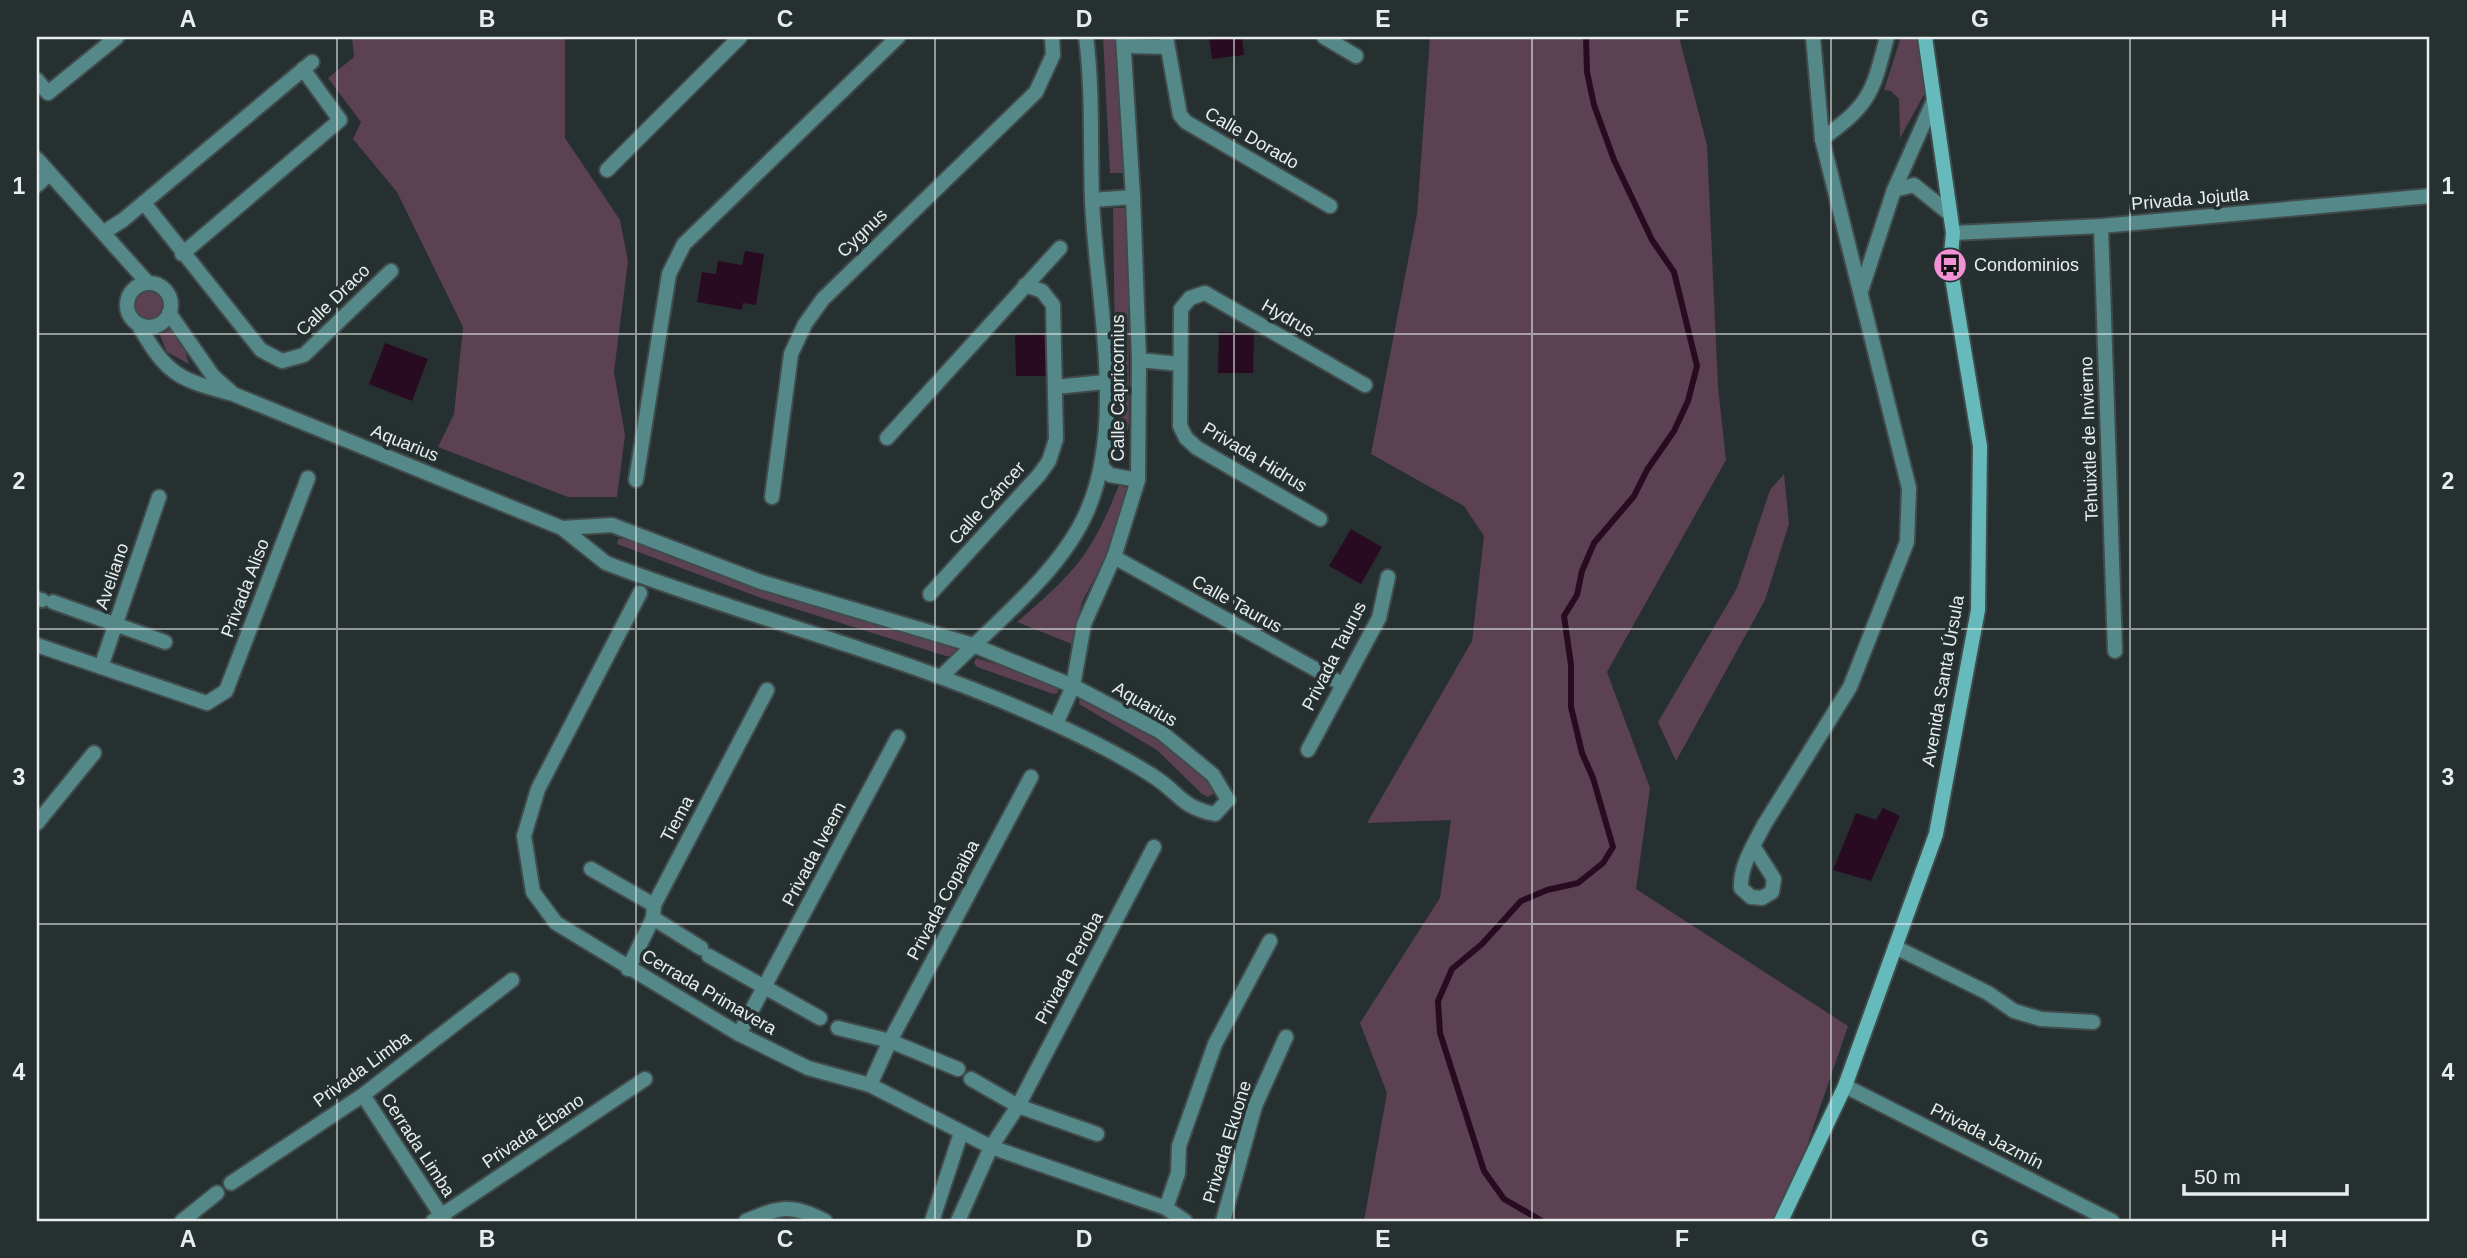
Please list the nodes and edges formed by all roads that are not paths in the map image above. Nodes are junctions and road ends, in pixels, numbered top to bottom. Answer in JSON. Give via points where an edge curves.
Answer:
{"nodes":[{"id":1,"x":117,"y":37,"type":"edge"},
{"id":2,"x":740,"y":37,"type":"edge"},
{"id":3,"x":898,"y":37,"type":"edge"},
{"id":4,"x":1052,"y":37,"type":"edge"},
{"id":5,"x":1086,"y":37,"type":"edge"},
{"id":6,"x":1324,"y":37,"type":"edge"},
{"id":7,"x":1813,"y":37,"type":"edge"},
{"id":8,"x":1887,"y":37,"type":"edge"},
{"id":9,"x":1925,"y":37,"type":"edge"},
{"id":10,"x":1124,"y":41,"type":"edge"},
{"id":11,"x":1166,"y":42,"type":"edge"},
{"id":12,"x":1356,"y":55,"type":"dead end"},
{"id":13,"x":37,"y":80,"type":"edge"},
{"id":14,"x":1934,"y":100,"type":"junction"},
{"id":15,"x":1822,"y":139,"type":"junction"},
{"id":16,"x":37,"y":159,"type":"edge"},
{"id":17,"x":607,"y":170,"type":"dead end"},
{"id":18,"x":49,"y":174,"type":"junction"},
{"id":19,"x":37,"y":186,"type":"edge"},
{"id":20,"x":1894,"y":190,"type":"junction"},
{"id":21,"x":2430,"y":196,"type":"edge"},
{"id":22,"x":1133,"y":197,"type":"junction"},
{"id":23,"x":1092,"y":200,"type":"junction"},
{"id":24,"x":144,"y":203,"type":"junction"},
{"id":25,"x":1330,"y":206,"type":"dead end"},
{"id":26,"x":1950,"y":214,"type":"junction"},
{"id":27,"x":2101,"y":226,"type":"junction"},
{"id":28,"x":104,"y":232,"type":"junction"},
{"id":29,"x":1953,"y":233,"type":"junction"},
{"id":30,"x":1060,"y":248,"type":"dead end"},
{"id":31,"x":182,"y":254,"type":"junction"},
{"id":32,"x":391,"y":271,"type":"dead end"},
{"id":33,"x":147,"y":282,"type":"junction"},
{"id":34,"x":1025,"y":285,"type":"junction"},
{"id":35,"x":1861,"y":293,"type":"junction"},
{"id":36,"x":1190,"y":298,"type":"joint"},
{"id":37,"x":169,"y":313,"type":"junction"},
{"id":38,"x":138,"y":324,"type":"junction"},
{"id":39,"x":1139,"y":360,"type":"junction"},
{"id":40,"x":1180,"y":364,"type":"junction"},
{"id":41,"x":1105,"y":382,"type":"junction"},
{"id":42,"x":1365,"y":385,"type":"dead end"},
{"id":43,"x":1055,"y":387,"type":"junction"},
{"id":44,"x":233,"y":394,"type":"junction"},
{"id":45,"x":887,"y":438,"type":"dead end"},
{"id":46,"x":1103,"y":468,"type":"junction"},
{"id":47,"x":308,"y":478,"type":"dead end"},
{"id":48,"x":636,"y":480,"type":"dead end"},
{"id":49,"x":1138,"y":480,"type":"junction"},
{"id":50,"x":772,"y":496,"type":"dead end"},
{"id":51,"x":159,"y":498,"type":"dead end"},
{"id":52,"x":1321,"y":519,"type":"dead end"},
{"id":53,"x":562,"y":528,"type":"junction"},
{"id":54,"x":1114,"y":557,"type":"junction"},
{"id":55,"x":1388,"y":578,"type":"dead end"},
{"id":56,"x":640,"y":593,"type":"dead end"},
{"id":57,"x":930,"y":594,"type":"dead end"},
{"id":58,"x":44,"y":600,"type":"edge"},
{"id":59,"x":116,"y":623,"type":"junction"},
{"id":60,"x":165,"y":642,"type":"dead end"},
{"id":61,"x":37,"y":645,"type":"edge"},
{"id":62,"x":973,"y":645,"type":"junction"},
{"id":63,"x":2115,"y":651,"type":"dead end"},
{"id":64,"x":101,"y":667,"type":"junction"},
{"id":65,"x":942,"y":676,"type":"junction"},
{"id":66,"x":1342,"y":684,"type":"junction"},
{"id":67,"x":1073,"y":686,"type":"junction"},
{"id":68,"x":767,"y":690,"type":"dead end"},
{"id":69,"x":1056,"y":724,"type":"junction"},
{"id":70,"x":898,"y":737,"type":"dead end"},
{"id":71,"x":1308,"y":750,"type":"dead end"},
{"id":72,"x":94,"y":753,"type":"dead end"},
{"id":73,"x":1031,"y":777,"type":"dead end"},
{"id":74,"x":37,"y":823,"type":"edge"},
{"id":75,"x":1753,"y":846,"type":"dead end"},
{"id":76,"x":1154,"y":847,"type":"dead end"},
{"id":77,"x":590,"y":869,"type":"dead end"},
{"id":78,"x":653,"y":912,"type":"junction"},
{"id":79,"x":1270,"y":941,"type":"dead end"},
{"id":80,"x":1895,"y":947,"type":"junction"},
{"id":81,"x":628,"y":969,"type":"junction"},
{"id":82,"x":512,"y":980,"type":"dead end"},
{"id":83,"x":764,"y":989,"type":"junction"},
{"id":84,"x":820,"y":1018,"type":"dead end"},
{"id":85,"x":2092,"y":1022,"type":"dead end"},
{"id":86,"x":838,"y":1028,"type":"dead end"},
{"id":87,"x":739,"y":1034,"type":"junction"},
{"id":88,"x":1286,"y":1037,"type":"dead end"},
{"id":89,"x":890,"y":1041,"type":"junction"},
{"id":90,"x":958,"y":1069,"type":"dead end"},
{"id":91,"x":645,"y":1079,"type":"dead end"},
{"id":92,"x":971,"y":1079,"type":"dead end"},
{"id":93,"x":870,"y":1085,"type":"junction"},
{"id":94,"x":1845,"y":1086,"type":"junction"},
{"id":95,"x":363,"y":1095,"type":"junction"},
{"id":96,"x":1018,"y":1106,"type":"junction"},
{"id":97,"x":961,"y":1133,"type":"junction"},
{"id":98,"x":1097,"y":1134,"type":"dead end"},
{"id":99,"x":991,"y":1147,"type":"junction"},
{"id":100,"x":231,"y":1183,"type":"dead end"},
{"id":101,"x":217,"y":1193,"type":"dead end"},
{"id":102,"x":1166,"y":1208,"type":"junction"},
{"id":103,"x":440,"y":1219,"type":"edge"},
{"id":104,"x":182,"y":1221,"type":"edge"},
{"id":105,"x":746,"y":1221,"type":"edge"},
{"id":106,"x":825,"y":1221,"type":"edge"},
{"id":107,"x":932,"y":1221,"type":"edge"},
{"id":108,"x":958,"y":1221,"type":"edge"},
{"id":109,"x":1185,"y":1221,"type":"edge"},
{"id":110,"x":1223,"y":1221,"type":"edge"},
{"id":111,"x":1781,"y":1221,"type":"edge"},
{"id":112,"x":2112,"y":1221,"type":"edge"}],
"edges":[{"from":1,"to":13,"type":"street","via":[[48,93]]},
{"from":2,"to":17,"type":"street"},
{"from":3,"to":48,"type":"street","via":[[684,244],[669,274]]},
{"from":4,"to":50,"type":"street","name":"Cygnus","via":[[1053,55],[1036,92],[823,299],[805,324],[791,354]]},
{"from":5,"to":23,"type":"street","name":"Calle Capricornius","via":[[1091,76]]},
{"from":6,"to":12,"type":"street"},
{"from":7,"to":15,"type":"street"},
{"from":8,"to":15,"type":"street","via":[[1873,89],[1856,114]]},
{"from":9,"to":14,"type":"street","name":"Avenida Santa Úrsula"},
{"from":10,"to":11,"type":"street","name":"Calle Dorado"},
{"from":10,"to":22,"type":"street","name":"Calle Capricornius"},
{"from":11,"to":25,"type":"street","name":"Calle Dorado","via":[[1180,115],[1186,122]]},
{"from":14,"to":20,"type":"street"},
{"from":14,"to":26,"type":"street","name":"Avenida Santa Úrsula"},
{"from":15,"to":35,"type":"street"},
{"from":16,"to":18,"type":"street","name":"Aquarius"},
{"from":18,"to":19,"type":"street"},
{"from":18,"to":28,"type":"street","name":"Aquarius"},
{"from":20,"to":26,"type":"street","via":[[1914,185]]},
{"from":20,"to":35,"type":"street"},
{"from":21,"to":27,"type":"street","name":"Privada Jojutla"},
{"from":22,"to":23,"type":"street"},
{"from":22,"to":39,"type":"street","name":"Calle Capricornius"},
{"from":23,"to":41,"type":"street","name":"Calle Capricornius"},
{"from":24,"to":28,"type":"street"},
{"from":24,"to":31,"type":"street","name":"Calle Draco"},
{"from":24,"to":31,"type":"street","via":[[308,66],[340,120]]},
{"from":26,"to":29,"type":"street","name":"Avenida Santa Úrsula"},
{"from":27,"to":29,"type":"street","name":"Privada Jojutla"},
{"from":27,"to":63,"type":"street","name":"Tehuixtle de Invierno"},
{"from":28,"to":33,"type":"street","name":"Aquarius"},
{"from":29,"to":80,"type":"street","name":"Avenida Santa Úrsula","via":[[1950,265],[1980,446],[1978,610],[1936,834]]},
{"from":30,"to":34,"type":"street"},
{"from":31,"to":32,"type":"street","name":"Calle Draco","via":[[261,350],[282,361],[303,355]]},
{"from":33,"to":37,"type":"street","name":"Aquarius","via":[[166,292]]},
{"from":33,"to":38,"type":"street","name":"Aquarius","via":[[134,288],[127,300],[128,314]]},
{"from":34,"to":43,"type":"street","name":"Calle Cáncer","via":[[1042,291],[1053,305]]},
{"from":34,"to":45,"type":"street"},
{"from":35,"to":75,"type":"street","via":[[1909,488],[1907,542],[1850,687]]},
{"from":36,"to":40,"type":"street","name":"Privada Hidrus","via":[[1181,309]]},
{"from":36,"to":42,"type":"street","name":"Hydrus","via":[[1205,293]]},
{"from":37,"to":38,"type":"street","via":[[152,326]]},
{"from":37,"to":44,"type":"street","name":"Aquarius","via":[[213,376]]},
{"from":38,"to":44,"type":"street","name":"Aquarius","via":[[158,359],[173,373]]},
{"from":39,"to":40,"type":"street"},
{"from":39,"to":49,"type":"street","name":"Calle Capricornius"},
{"from":40,"to":52,"type":"street","name":"Privada Hidrus","via":[[1180,426],[1186,438]]},
{"from":41,"to":43,"type":"street"},
{"from":41,"to":46,"type":"street","name":"Calle Capricornius"},
{"from":43,"to":57,"type":"street","name":"Calle Cáncer","via":[[1056,439],[1049,461]]},
{"from":44,"to":53,"type":"street","name":"Aquarius"},
{"from":46,"to":49,"type":"street","via":[[1110,475]]},
{"from":46,"to":62,"type":"street","name":"Calle Capricornius","via":[[1087,512],[1052,566]]},
{"from":47,"to":64,"type":"street","name":"Privada Aliso","via":[[226,691],[207,703]]},
{"from":49,"to":54,"type":"street","name":"Calle Capricornius"},
{"from":51,"to":59,"type":"street","name":"Aveliano"},
{"from":53,"to":62,"type":"street","name":"Aquarius","via":[[611,525],[761,582]]},
{"from":53,"to":65,"type":"street","name":"Aquarius","via":[[606,563]]},
{"from":54,"to":66,"type":"street","name":"Calle Taurus"},
{"from":54,"to":67,"type":"street","name":"Calle Capricornius","via":[[1084,624]]},
{"from":55,"to":66,"type":"street","name":"Privada Taurus","via":[[1379,618]]},
{"from":56,"to":81,"type":"street","name":"Cerrada Primavera","via":[[538,789],[524,836],[533,892],[556,923]]},
{"from":58,"to":59,"type":"street"},
{"from":59,"to":60,"type":"street"},
{"from":59,"to":64,"type":"street","name":"Aveliano"},
{"from":61,"to":64,"type":"street"},
{"from":62,"to":65,"type":"street","name":"Calle Capricornius"},
{"from":62,"to":67,"type":"street","name":"Aquarius"},
{"from":65,"to":69,"type":"street","name":"Aquarius"},
{"from":66,"to":71,"type":"street","name":"Privada Taurus"},
{"from":67,"to":69,"type":"street","name":"Calle Capricornius"},
{"from":67,"to":69,"type":"street","name":"Aquarius","via":[[1161,732],[1213,775],[1228,800],[1215,814],[1194,810],[1156,777]]},
{"from":68,"to":78,"type":"street","name":"Tiema"},
{"from":70,"to":83,"type":"street","name":"Privada Iveem"},
{"from":72,"to":74,"type":"street"},
{"from":73,"to":89,"type":"street","name":"Privada Copaiba"},
{"from":76,"to":96,"type":"street","name":"Privada Peroba"},
{"from":77,"to":78,"type":"street"},
{"from":78,"to":81,"type":"street","name":"Tiema"},
{"from":78,"to":83,"type":"street"},
{"from":79,"to":102,"type":"street","via":[[1215,1044],[1179,1146],[1178,1173]]},
{"from":80,"to":85,"type":"street","via":[[2014,1010],[2041,1019]]},
{"from":80,"to":94,"type":"street","name":"Avenida Santa Úrsula"},
{"from":81,"to":87,"type":"street","name":"Cerrada Primavera"},
{"from":82,"to":95,"type":"street","name":"Privada Limba"},
{"from":83,"to":84,"type":"street"},
{"from":83,"to":87,"type":"street","name":"Privada Iveem"},
{"from":86,"to":89,"type":"street"},
{"from":87,"to":93,"type":"street","name":"Cerrada Primavera","via":[[808,1068]]},
{"from":88,"to":110,"type":"street","name":"Privada Ekuone","via":[[1255,1106]]},
{"from":89,"to":90,"type":"street"},
{"from":89,"to":93,"type":"street","name":"Privada Copaiba"},
{"from":91,"to":103,"type":"street","name":"Privada Ébano"},
{"from":92,"to":96,"type":"street"},
{"from":93,"to":97,"type":"street","name":"Cerrada Primavera"},
{"from":94,"to":111,"type":"street","name":"Avenida Santa Úrsula"},
{"from":94,"to":112,"type":"street","name":"Privada Jazmín"},
{"from":95,"to":100,"type":"street","name":"Privada Limba"},
{"from":95,"to":103,"type":"street","name":"Cerrada Limba"},
{"from":96,"to":98,"type":"street"},
{"from":96,"to":99,"type":"street","name":"Privada Peroba"},
{"from":97,"to":99,"type":"street","name":"Cerrada Primavera"},
{"from":97,"to":107,"type":"street"},
{"from":99,"to":102,"type":"street","name":"Cerrada Primavera"},
{"from":99,"to":108,"type":"street","name":"Privada Peroba"},
{"from":101,"to":104,"type":"street"},
{"from":102,"to":109,"type":"street","name":"Cerrada Primavera"},
{"from":105,"to":106,"type":"street","via":[[779,1207],[808,1212]]}]}
